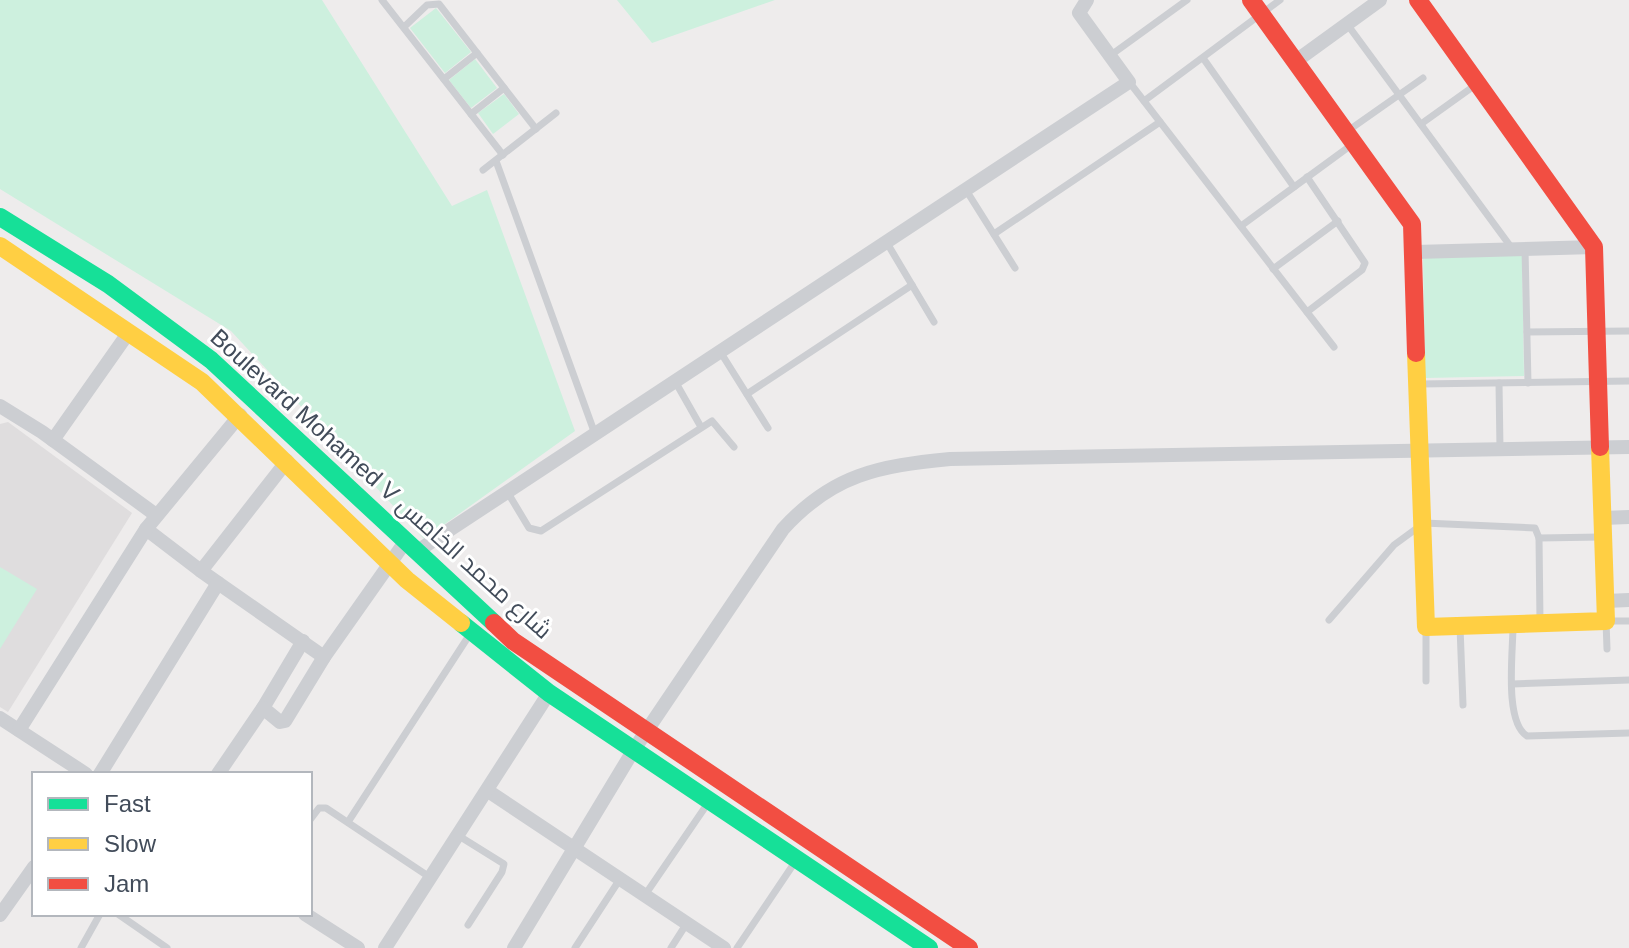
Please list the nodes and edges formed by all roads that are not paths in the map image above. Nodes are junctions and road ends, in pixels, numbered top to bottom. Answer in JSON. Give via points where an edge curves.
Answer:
{"nodes":[{"id":1,"x":382,"y":0,"type":"edge"},
{"id":2,"x":1087,"y":0,"type":"edge"},
{"id":3,"x":1187,"y":0,"type":"edge"},
{"id":4,"x":1280,"y":0,"type":"edge"},
{"id":5,"x":1380,"y":0,"type":"edge"},
{"id":6,"x":1418,"y":0,"type":"edge"},
{"id":7,"x":1257,"y":7,"type":"edge"},
{"id":8,"x":1347,"y":24,"type":"junction"},
{"id":9,"x":404,"y":27,"type":"junction"},
{"id":10,"x":477,"y":53,"type":"junction"},
{"id":11,"x":1111,"y":55,"type":"junction"},
{"id":12,"x":1203,"y":58,"type":"junction"},
{"id":13,"x":1296,"y":61,"type":"junction"},
{"id":14,"x":1423,"y":78,"type":"dead end"},
{"id":15,"x":444,"y":79,"type":"junction"},
{"id":16,"x":1129,"y":82,"type":"junction"},
{"id":17,"x":1479,"y":82,"type":"junction"},
{"id":18,"x":504,"y":88,"type":"junction"},
{"id":19,"x":1399,"y":95,"type":"junction"},
{"id":20,"x":1144,"y":101,"type":"junction"},
{"id":21,"x":556,"y":113,"type":"dead end"},
{"id":22,"x":471,"y":114,"type":"junction"},
{"id":23,"x":1160,"y":122,"type":"junction"},
{"id":24,"x":1421,"y":124,"type":"junction"},
{"id":25,"x":536,"y":129,"type":"junction"},
{"id":26,"x":1351,"y":137,"type":"junction"},
{"id":27,"x":503,"y":155,"type":"junction"},
{"id":28,"x":496,"y":161,"type":"junction"},
{"id":29,"x":483,"y":170,"type":"dead end"},
{"id":30,"x":1307,"y":177,"type":"junction"},
{"id":31,"x":1294,"y":187,"type":"junction"},
{"id":32,"x":966,"y":190,"type":"junction"},
{"id":33,"x":0,"y":217,"type":"edge"},
{"id":34,"x":1338,"y":221,"type":"junction"},
{"id":35,"x":1241,"y":226,"type":"junction"},
{"id":36,"x":994,"y":234,"type":"junction"},
{"id":37,"x":887,"y":243,"type":"junction"},
{"id":38,"x":0,"y":246,"type":"edge"},
{"id":39,"x":1594,"y":247,"type":"junction"},
{"id":40,"x":1519,"y":249,"type":"junction"},
{"id":41,"x":1415,"y":252,"type":"junction"},
{"id":42,"x":1015,"y":268,"type":"dead end"},
{"id":43,"x":1273,"y":269,"type":"junction"},
{"id":44,"x":912,"y":285,"type":"junction"},
{"id":45,"x":1307,"y":312,"type":"junction"},
{"id":46,"x":934,"y":322,"type":"dead end"},
{"id":47,"x":1597,"y":331,"type":"junction"},
{"id":48,"x":1629,"y":331,"type":"edge"},
{"id":49,"x":129,"y":332,"type":"junction"},
{"id":50,"x":1527,"y":332,"type":"junction"},
{"id":51,"x":1334,"y":347,"type":"dead end"},
{"id":52,"x":721,"y":353,"type":"junction"},
{"id":53,"x":1629,"y":381,"type":"edge"},
{"id":54,"x":1598,"y":382,"type":"junction"},
{"id":55,"x":676,"y":383,"type":"junction"},
{"id":56,"x":1499,"y":383,"type":"junction"},
{"id":57,"x":1528,"y":383,"type":"junction"},
{"id":58,"x":1420,"y":384,"type":"junction"},
{"id":59,"x":747,"y":394,"type":"junction"},
{"id":60,"x":0,"y":406,"type":"edge"},
{"id":61,"x":240,"y":415,"type":"junction"},
{"id":62,"x":701,"y":427,"type":"junction"},
{"id":63,"x":768,"y":428,"type":"dead end"},
{"id":64,"x":596,"y":436,"type":"junction"},
{"id":65,"x":53,"y":440,"type":"junction"},
{"id":66,"x":734,"y":447,"type":"dead end"},
{"id":67,"x":1600,"y":447,"type":"junction"},
{"id":68,"x":1629,"y":447,"type":"edge"},
{"id":69,"x":1500,"y":450,"type":"junction"},
{"id":70,"x":1422,"y":453,"type":"junction"},
{"id":71,"x":287,"y":461,"type":"junction"},
{"id":72,"x":508,"y":493,"type":"junction"},
{"id":73,"x":156,"y":515,"type":"junction"},
{"id":74,"x":1629,"y":517,"type":"edge"},
{"id":75,"x":1424,"y":523,"type":"junction"},
{"id":76,"x":1603,"y":527,"type":"junction"},
{"id":77,"x":146,"y":529,"type":"junction"},
{"id":78,"x":1539,"y":538,"type":"junction"},
{"id":79,"x":410,"y":547,"type":"junction"},
{"id":80,"x":389,"y":562,"type":"junction"},
{"id":81,"x":201,"y":571,"type":"junction"},
{"id":82,"x":218,"y":583,"type":"junction"},
{"id":83,"x":1629,"y":600,"type":"edge"},
{"id":84,"x":1606,"y":601,"type":"junction"},
{"id":85,"x":1329,"y":620,"type":"dead end"},
{"id":86,"x":1606,"y":621,"type":"junction"},
{"id":87,"x":1629,"y":621,"type":"edge"},
{"id":88,"x":1540,"y":623,"type":"junction"},
{"id":89,"x":1513,"y":624,"type":"junction"},
{"id":90,"x":1460,"y":626,"type":"junction"},
{"id":91,"x":1426,"y":627,"type":"junction"},
{"id":92,"x":471,"y":632,"type":"junction"},
{"id":93,"x":303,"y":641,"type":"junction"},
{"id":94,"x":1607,"y":649,"type":"dead end"},
{"id":95,"x":324,"y":657,"type":"junction"},
{"id":96,"x":1629,"y":680,"type":"edge"},
{"id":97,"x":1426,"y":681,"type":"dead end"},
{"id":98,"x":1512,"y":684,"type":"junction"},
{"id":99,"x":549,"y":693,"type":"junction"},
{"id":100,"x":1463,"y":705,"type":"dead end"},
{"id":101,"x":263,"y":708,"type":"junction"},
{"id":102,"x":0,"y":718,"type":"edge"},
{"id":103,"x":19,"y":730,"type":"junction"},
{"id":104,"x":647,"y":732,"type":"junction"},
{"id":105,"x":1629,"y":733,"type":"edge"},
{"id":106,"x":633,"y":751,"type":"junction"},
{"id":107,"x":83,"y":772,"type":"edge"},
{"id":108,"x":101,"y":772,"type":"edge"},
{"id":109,"x":219,"y":772,"type":"edge"},
{"id":110,"x":488,"y":791,"type":"junction"},
{"id":111,"x":710,"y":801,"type":"junction"},
{"id":112,"x":312,"y":818,"type":"edge"},
{"id":113,"x":348,"y":822,"type":"junction"},
{"id":114,"x":459,"y":836,"type":"junction"},
{"id":115,"x":575,"y":849,"type":"junction"},
{"id":116,"x":797,"y":861,"type":"junction"},
{"id":117,"x":32,"y":870,"type":"edge"},
{"id":118,"x":431,"y":878,"type":"junction"},
{"id":119,"x":620,"y":879,"type":"junction"},
{"id":120,"x":644,"y":895,"type":"junction"},
{"id":121,"x":0,"y":915,"type":"edge"},
{"id":122,"x":99,"y":916,"type":"edge"},
{"id":123,"x":121,"y":916,"type":"edge"},
{"id":124,"x":308,"y":916,"type":"edge"},
{"id":125,"x":687,"y":923,"type":"junction"},
{"id":126,"x":468,"y":925,"type":"dead end"},
{"id":127,"x":577,"y":947,"type":"edge"},
{"id":128,"x":81,"y":948,"type":"edge"},
{"id":129,"x":167,"y":948,"type":"edge"},
{"id":130,"x":358,"y":948,"type":"edge"},
{"id":131,"x":385,"y":948,"type":"edge"},
{"id":132,"x":514,"y":948,"type":"edge"},
{"id":133,"x":671,"y":948,"type":"edge"},
{"id":134,"x":724,"y":948,"type":"edge"},
{"id":135,"x":737,"y":948,"type":"edge"},
{"id":136,"x":929,"y":948,"type":"edge"},
{"id":137,"x":969,"y":948,"type":"edge"}],
"edges":[{"from":1,"to":9,"type":"lane"},
{"from":2,"to":11,"type":"street","via":[[1079,13]]},
{"from":3,"to":11,"type":"lane"},
{"from":4,"to":7,"type":"lane"},
{"from":5,"to":8,"type":"street"},
{"from":6,"to":17,"type":"street"},
{"from":7,"to":12,"type":"lane"},
{"from":7,"to":13,"type":"street"},
{"from":8,"to":13,"type":"street"},
{"from":8,"to":19,"type":"lane"},
{"from":9,"to":10,"type":"lane","via":[[427,5],[439,4]]},
{"from":9,"to":15,"type":"lane"},
{"from":10,"to":15,"type":"lane"},
{"from":10,"to":18,"type":"lane"},
{"from":11,"to":16,"type":"street"},
{"from":12,"to":20,"type":"lane"},
{"from":12,"to":31,"type":"lane"},
{"from":13,"to":26,"type":"street"},
{"from":14,"to":19,"type":"lane"},
{"from":15,"to":22,"type":"lane"},
{"from":16,"to":20,"type":"lane"},
{"from":16,"to":32,"type":"street"},
{"from":17,"to":24,"type":"lane"},
{"from":17,"to":39,"type":"street"},
{"from":18,"to":22,"type":"lane"},
{"from":18,"to":25,"type":"lane"},
{"from":19,"to":24,"type":"lane"},
{"from":19,"to":26,"type":"lane"},
{"from":20,"to":23,"type":"lane"},
{"from":21,"to":25,"type":"lane"},
{"from":22,"to":27,"type":"lane"},
{"from":23,"to":35,"type":"lane"},
{"from":23,"to":36,"type":"lane"},
{"from":24,"to":40,"type":"lane"},
{"from":25,"to":27,"type":"lane"},
{"from":26,"to":30,"type":"lane"},
{"from":26,"to":41,"type":"street","via":[[1408,216]]},
{"from":27,"to":28,"type":"lane"},
{"from":28,"to":29,"type":"lane"},
{"from":28,"to":64,"type":"lane"},
{"from":30,"to":31,"type":"lane"},
{"from":30,"to":34,"type":"lane"},
{"from":31,"to":35,"type":"lane"},
{"from":32,"to":36,"type":"lane"},
{"from":32,"to":37,"type":"street"},
{"from":33,"to":79,"type":"street","name":"Boulevard Mohamed V شارع محمد الخامس","via":[[108,284],[211,360]]},
{"from":34,"to":43,"type":"lane"},
{"from":34,"to":45,"type":"lane","via":[[1364,267]]},
{"from":35,"to":43,"type":"lane"},
{"from":36,"to":42,"type":"lane"},
{"from":37,"to":44,"type":"lane"},
{"from":37,"to":52,"type":"street"},
{"from":38,"to":49,"type":"street","name":"Boulevard Mohamed V شارع محمد الخامس"},
{"from":39,"to":40,"type":"street"},
{"from":39,"to":47,"type":"street"},
{"from":40,"to":41,"type":"street"},
{"from":40,"to":50,"type":"lane"},
{"from":41,"to":58,"type":"street"},
{"from":43,"to":45,"type":"lane"},
{"from":44,"to":46,"type":"lane"},
{"from":44,"to":59,"type":"lane"},
{"from":45,"to":51,"type":"lane"},
{"from":47,"to":48,"type":"lane"},
{"from":47,"to":50,"type":"lane"},
{"from":47,"to":54,"type":"street"},
{"from":49,"to":61,"type":"street","name":"Boulevard Mohamed V شارع محمد الخامس"},
{"from":49,"to":65,"type":"street"},
{"from":50,"to":57,"type":"lane"},
{"from":52,"to":55,"type":"street"},
{"from":52,"to":59,"type":"lane"},
{"from":53,"to":54,"type":"lane"},
{"from":54,"to":57,"type":"lane"},
{"from":54,"to":67,"type":"street"},
{"from":55,"to":62,"type":"lane"},
{"from":55,"to":64,"type":"street"},
{"from":56,"to":57,"type":"lane"},
{"from":56,"to":58,"type":"lane"},
{"from":56,"to":69,"type":"lane"},
{"from":58,"to":70,"type":"street"},
{"from":59,"to":63,"type":"lane"},
{"from":60,"to":65,"type":"street"},
{"from":61,"to":71,"type":"street","name":"Boulevard Mohamed V شارع محمد الخامس"},
{"from":61,"to":73,"type":"street"},
{"from":62,"to":66,"type":"lane","via":[[714,421]]},
{"from":62,"to":72,"type":"lane","via":[[541,531],[529,528]]},
{"from":64,"to":72,"type":"street"},
{"from":65,"to":73,"type":"street"},
{"from":67,"to":68,"type":"street"},
{"from":67,"to":69,"type":"street"},
{"from":67,"to":76,"type":"street"},
{"from":69,"to":70,"type":"street"},
{"from":70,"to":75,"type":"street"},
{"from":70,"to":104,"type":"street","via":[[950,459],[897,464],[847,478],[783,529]]},
{"from":71,"to":80,"type":"street","name":"Boulevard Mohamed V شارع محمد الخامس"},
{"from":71,"to":81,"type":"street"},
{"from":72,"to":79,"type":"street"},
{"from":73,"to":77,"type":"street"},
{"from":74,"to":76,"type":"street"},
{"from":75,"to":78,"type":"lane","via":[[1525,526],[1535,528]]},
{"from":75,"to":85,"type":"lane","via":[[1394,545]]},
{"from":75,"to":91,"type":"street"},
{"from":76,"to":78,"type":"lane"},
{"from":76,"to":84,"type":"street"},
{"from":77,"to":81,"type":"street"},
{"from":77,"to":103,"type":"street"},
{"from":78,"to":88,"type":"lane"},
{"from":79,"to":80,"type":"street"},
{"from":79,"to":104,"type":"street","name":"Boulevard Mohamed V شارع محمد الخامس","via":[[513,641]]},
{"from":80,"to":92,"type":"street","name":"Boulevard Mohamed V شارع محمد الخامس"},
{"from":80,"to":95,"type":"street"},
{"from":81,"to":82,"type":"street"},
{"from":82,"to":93,"type":"street"},
{"from":82,"to":108,"type":"street"},
{"from":83,"to":84,"type":"street"},
{"from":84,"to":86,"type":"street"},
{"from":86,"to":87,"type":"lane"},
{"from":86,"to":88,"type":"street"},
{"from":86,"to":94,"type":"lane"},
{"from":88,"to":89,"type":"street"},
{"from":89,"to":90,"type":"street"},
{"from":89,"to":98,"type":"lane"},
{"from":90,"to":91,"type":"street"},
{"from":90,"to":100,"type":"lane"},
{"from":91,"to":97,"type":"lane"},
{"from":92,"to":99,"type":"street","name":"Boulevard Mohamed V شارع محمد الخامس"},
{"from":92,"to":113,"type":"lane"},
{"from":93,"to":95,"type":"street"},
{"from":93,"to":101,"type":"street"},
{"from":95,"to":101,"type":"street","via":[[285,721]]},
{"from":96,"to":98,"type":"lane"},
{"from":98,"to":105,"type":"lane","via":[[1516,727],[1527,736]]},
{"from":99,"to":106,"type":"street","name":"Boulevard Mohamed V شارع محمد الخامس"},
{"from":99,"to":110,"type":"street"},
{"from":101,"to":109,"type":"street"},
{"from":102,"to":103,"type":"street"},
{"from":103,"to":107,"type":"street"},
{"from":104,"to":106,"type":"street"},
{"from":104,"to":137,"type":"street","name":"Boulevard Mohamed V شارع محمد الخامس"},
{"from":106,"to":111,"type":"street","name":"Boulevard Mohamed V شارع محمد الخامس"},
{"from":106,"to":115,"type":"street"},
{"from":110,"to":114,"type":"street"},
{"from":110,"to":115,"type":"street"},
{"from":111,"to":116,"type":"street","name":"Boulevard Mohamed V شارع محمد الخامس"},
{"from":111,"to":120,"type":"lane"},
{"from":112,"to":113,"type":"lane","via":[[322,807]]},
{"from":113,"to":118,"type":"lane"},
{"from":114,"to":118,"type":"street"},
{"from":114,"to":126,"type":"lane","via":[[504,864]]},
{"from":115,"to":119,"type":"street"},
{"from":115,"to":132,"type":"street"},
{"from":116,"to":135,"type":"lane"},
{"from":116,"to":136,"type":"street","name":"Boulevard Mohamed V شارع محمد الخامس"},
{"from":117,"to":121,"type":"street"},
{"from":118,"to":131,"type":"street"},
{"from":119,"to":120,"type":"street"},
{"from":119,"to":127,"type":"lane"},
{"from":120,"to":125,"type":"street"},
{"from":122,"to":128,"type":"lane"},
{"from":123,"to":129,"type":"lane"},
{"from":124,"to":130,"type":"street"},
{"from":125,"to":133,"type":"lane"},
{"from":125,"to":134,"type":"street"}]}
